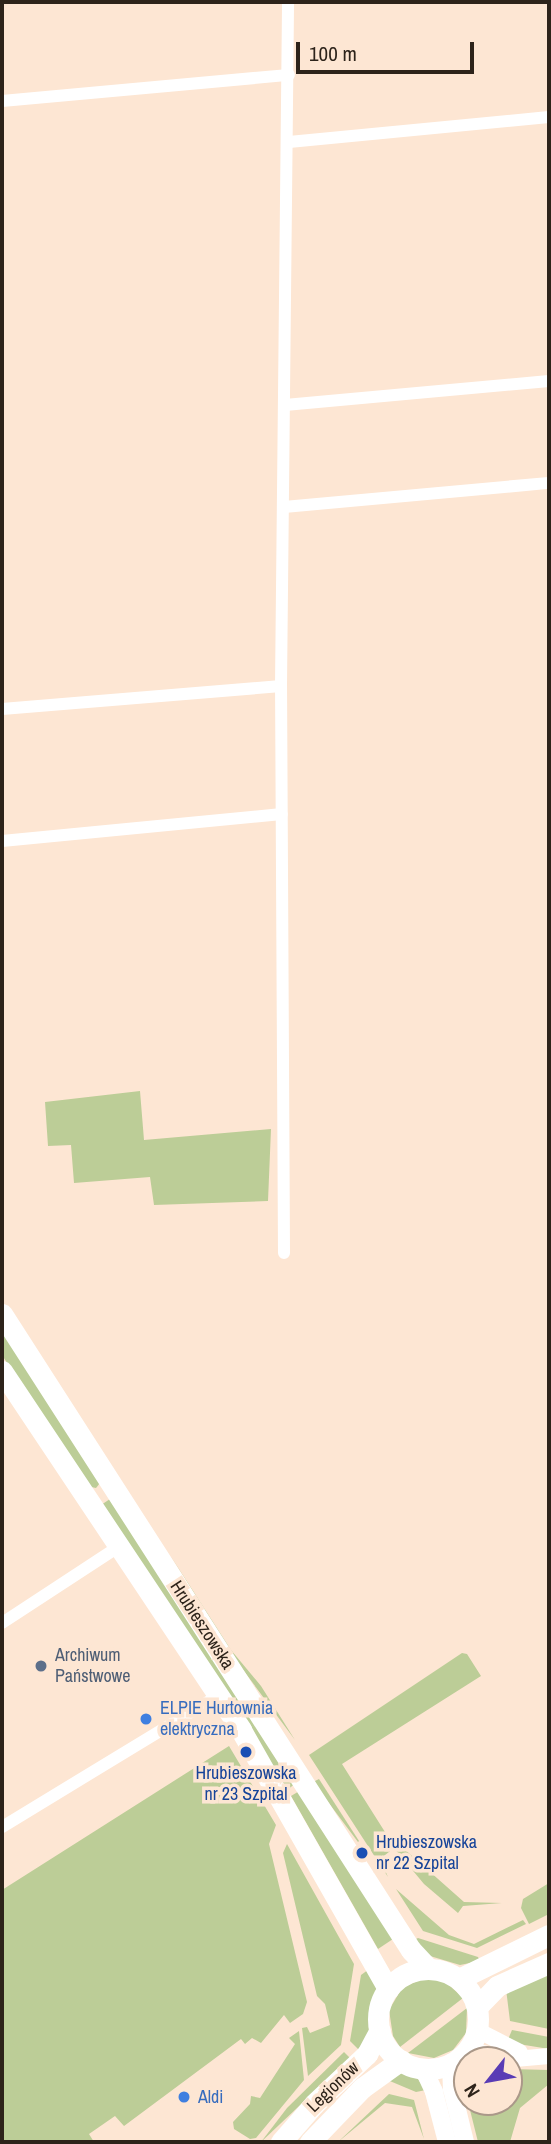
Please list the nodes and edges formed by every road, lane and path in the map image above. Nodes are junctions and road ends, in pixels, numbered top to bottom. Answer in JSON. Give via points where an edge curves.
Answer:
{"nodes":[{"id":1,"x":288,"y":2,"type":"edge"},
{"id":2,"x":289,"y":75,"type":"junction"},
{"id":3,"x":2,"y":101,"type":"edge"},
{"id":4,"x":549,"y":117,"type":"edge"},
{"id":5,"x":289,"y":142,"type":"junction"},
{"id":6,"x":549,"y":381,"type":"edge"},
{"id":7,"x":285,"y":405,"type":"junction"},
{"id":8,"x":549,"y":483,"type":"edge"},
{"id":9,"x":284,"y":507,"type":"junction"},
{"id":10,"x":281,"y":687,"type":"junction"},
{"id":11,"x":2,"y":709,"type":"edge"},
{"id":12,"x":282,"y":814,"type":"junction"},
{"id":13,"x":2,"y":841,"type":"edge"},
{"id":14,"x":284,"y":1253,"type":"dead end"},
{"id":15,"x":2,"y":1314,"type":"edge"},
{"id":16,"x":2,"y":1371,"type":"edge"},
{"id":17,"x":118,"y":1547,"type":"junction"},
{"id":18,"x":2,"y":1623,"type":"edge"},
{"id":19,"x":219,"y":1695,"type":"junction"},
{"id":20,"x":2,"y":1828,"type":"edge"},
{"id":21,"x":549,"y":1935,"type":"edge"},
{"id":22,"x":549,"y":1963,"type":"edge"},
{"id":23,"x":429,"y":1969,"type":"junction"},
{"id":24,"x":459,"y":1979,"type":"junction"},
{"id":25,"x":388,"y":1989,"type":"junction"},
{"id":26,"x":477,"y":2007,"type":"junction"},
{"id":27,"x":380,"y":2030,"type":"junction"},
{"id":28,"x":477,"y":2031,"type":"junction"},
{"id":29,"x":467,"y":2046,"type":"edge"},
{"id":30,"x":549,"y":2056,"type":"edge"},
{"id":31,"x":532,"y":2057,"type":"junction"},
{"id":32,"x":523,"y":2058,"type":"edge"},
{"id":33,"x":453,"y":2059,"type":"edge"},
{"id":34,"x":401,"y":2060,"type":"junction"},
{"id":35,"x":423,"y":2068,"type":"junction"},
{"id":36,"x":459,"y":2116,"type":"edge"},
{"id":37,"x":281,"y":2142,"type":"edge"},
{"id":38,"x":310,"y":2142,"type":"edge"},
{"id":39,"x":447,"y":2142,"type":"edge"},
{"id":40,"x":465,"y":2142,"type":"edge"}],
"edges":[{"from":1,"to":2,"type":"street"},
{"from":2,"to":3,"type":"street"},
{"from":2,"to":5,"type":"street"},
{"from":4,"to":5,"type":"street"},
{"from":5,"to":7,"type":"street"},
{"from":6,"to":7,"type":"street"},
{"from":7,"to":9,"type":"street"},
{"from":8,"to":9,"type":"street"},
{"from":9,"to":10,"type":"street"},
{"from":10,"to":11,"type":"street"},
{"from":10,"to":12,"type":"street"},
{"from":12,"to":13,"type":"street"},
{"from":12,"to":14,"type":"street"},
{"from":15,"to":23,"type":"main road","name":"Hrubieszowska","via":[[411,1950]]},
{"from":16,"to":17,"type":"main road","name":"Hrubieszowska"},
{"from":17,"to":18,"type":"street"},
{"from":17,"to":19,"type":"main road","name":"Hrubieszowska"},
{"from":19,"to":20,"type":"street"},
{"from":19,"to":25,"type":"main road","name":"Hrubieszowska"},
{"from":21,"to":24,"type":"main road"},
{"from":22,"to":26,"type":"main road","via":[[497,1986]]},
{"from":23,"to":24,"type":"main road"},
{"from":23,"to":25,"type":"main road","via":[[406,1974]]},
{"from":24,"to":26,"type":"main road"},
{"from":25,"to":27,"type":"main road","via":[[379,2012]]},
{"from":26,"to":28,"type":"main road"},
{"from":27,"to":34,"type":"main road"},
{"from":27,"to":37,"type":"main road","name":"Legionów","via":[[367,2054],[313,2104]]},
{"from":28,"to":29,"type":"main road"},
{"from":28,"to":31,"type":"street"},
{"from":30,"to":31,"type":"street"},
{"from":31,"to":32,"type":"street"},
{"from":33,"to":35,"type":"main road"},
{"from":34,"to":35,"type":"main road"},
{"from":34,"to":38,"type":"main road","name":"Legionów","via":[[362,2088]]},
{"from":35,"to":39,"type":"main road","via":[[435,2092]]},
{"from":36,"to":40,"type":"main road"}]}
